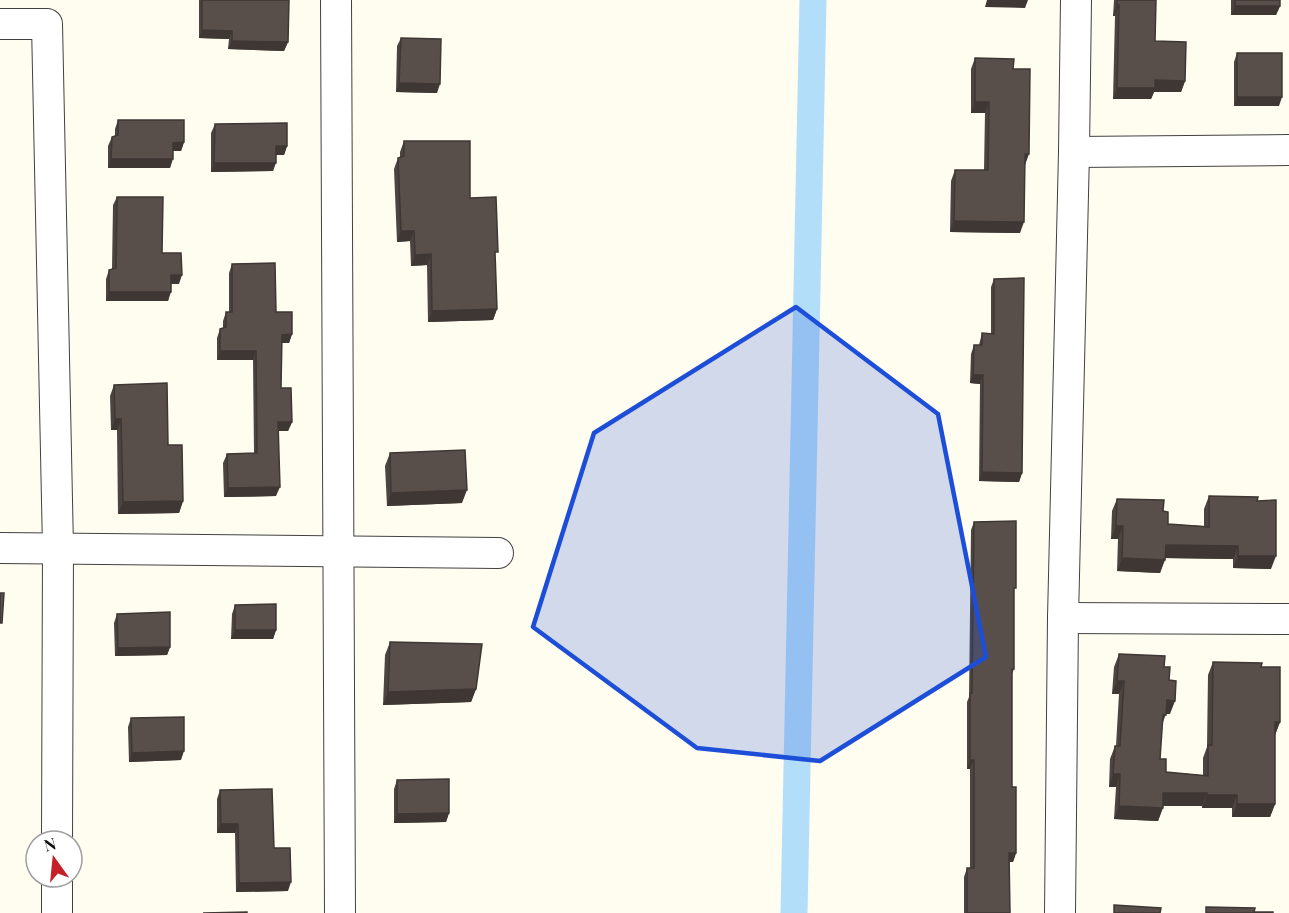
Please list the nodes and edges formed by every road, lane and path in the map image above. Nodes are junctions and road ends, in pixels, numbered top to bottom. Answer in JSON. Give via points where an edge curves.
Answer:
{"nodes":[{"id":1,"x":336,"y":0,"type":"edge"},
{"id":2,"x":1076,"y":0,"type":"edge"},
{"id":3,"x":0,"y":24,"type":"edge"},
{"id":4,"x":1289,"y":150,"type":"edge"},
{"id":5,"x":1074,"y":152,"type":"junction"},
{"id":6,"x":0,"y":548,"type":"edge"},
{"id":7,"x":58,"y":548,"type":"junction"},
{"id":8,"x":338,"y":551,"type":"junction"},
{"id":9,"x":498,"y":553,"type":"dead end"},
{"id":10,"x":1063,"y":618,"type":"junction"},
{"id":11,"x":1289,"y":619,"type":"edge"},
{"id":12,"x":57,"y":829,"type":"edge"},
{"id":13,"x":57,"y":889,"type":"edge"},
{"id":14,"x":57,"y":913,"type":"edge"},
{"id":15,"x":340,"y":913,"type":"edge"},
{"id":16,"x":1060,"y":913,"type":"edge"}],
"edges":[{"from":1,"to":8,"type":"street"},
{"from":2,"to":5,"type":"street"},
{"from":3,"to":7,"type":"street","via":[[47,24]]},
{"from":4,"to":5,"type":"street"},
{"from":5,"to":10,"type":"street"},
{"from":6,"to":7,"type":"street"},
{"from":7,"to":8,"type":"street"},
{"from":7,"to":12,"type":"street"},
{"from":8,"to":9,"type":"street"},
{"from":8,"to":15,"type":"street"},
{"from":10,"to":11,"type":"street"},
{"from":10,"to":16,"type":"street"},
{"from":13,"to":14,"type":"street"}]}
